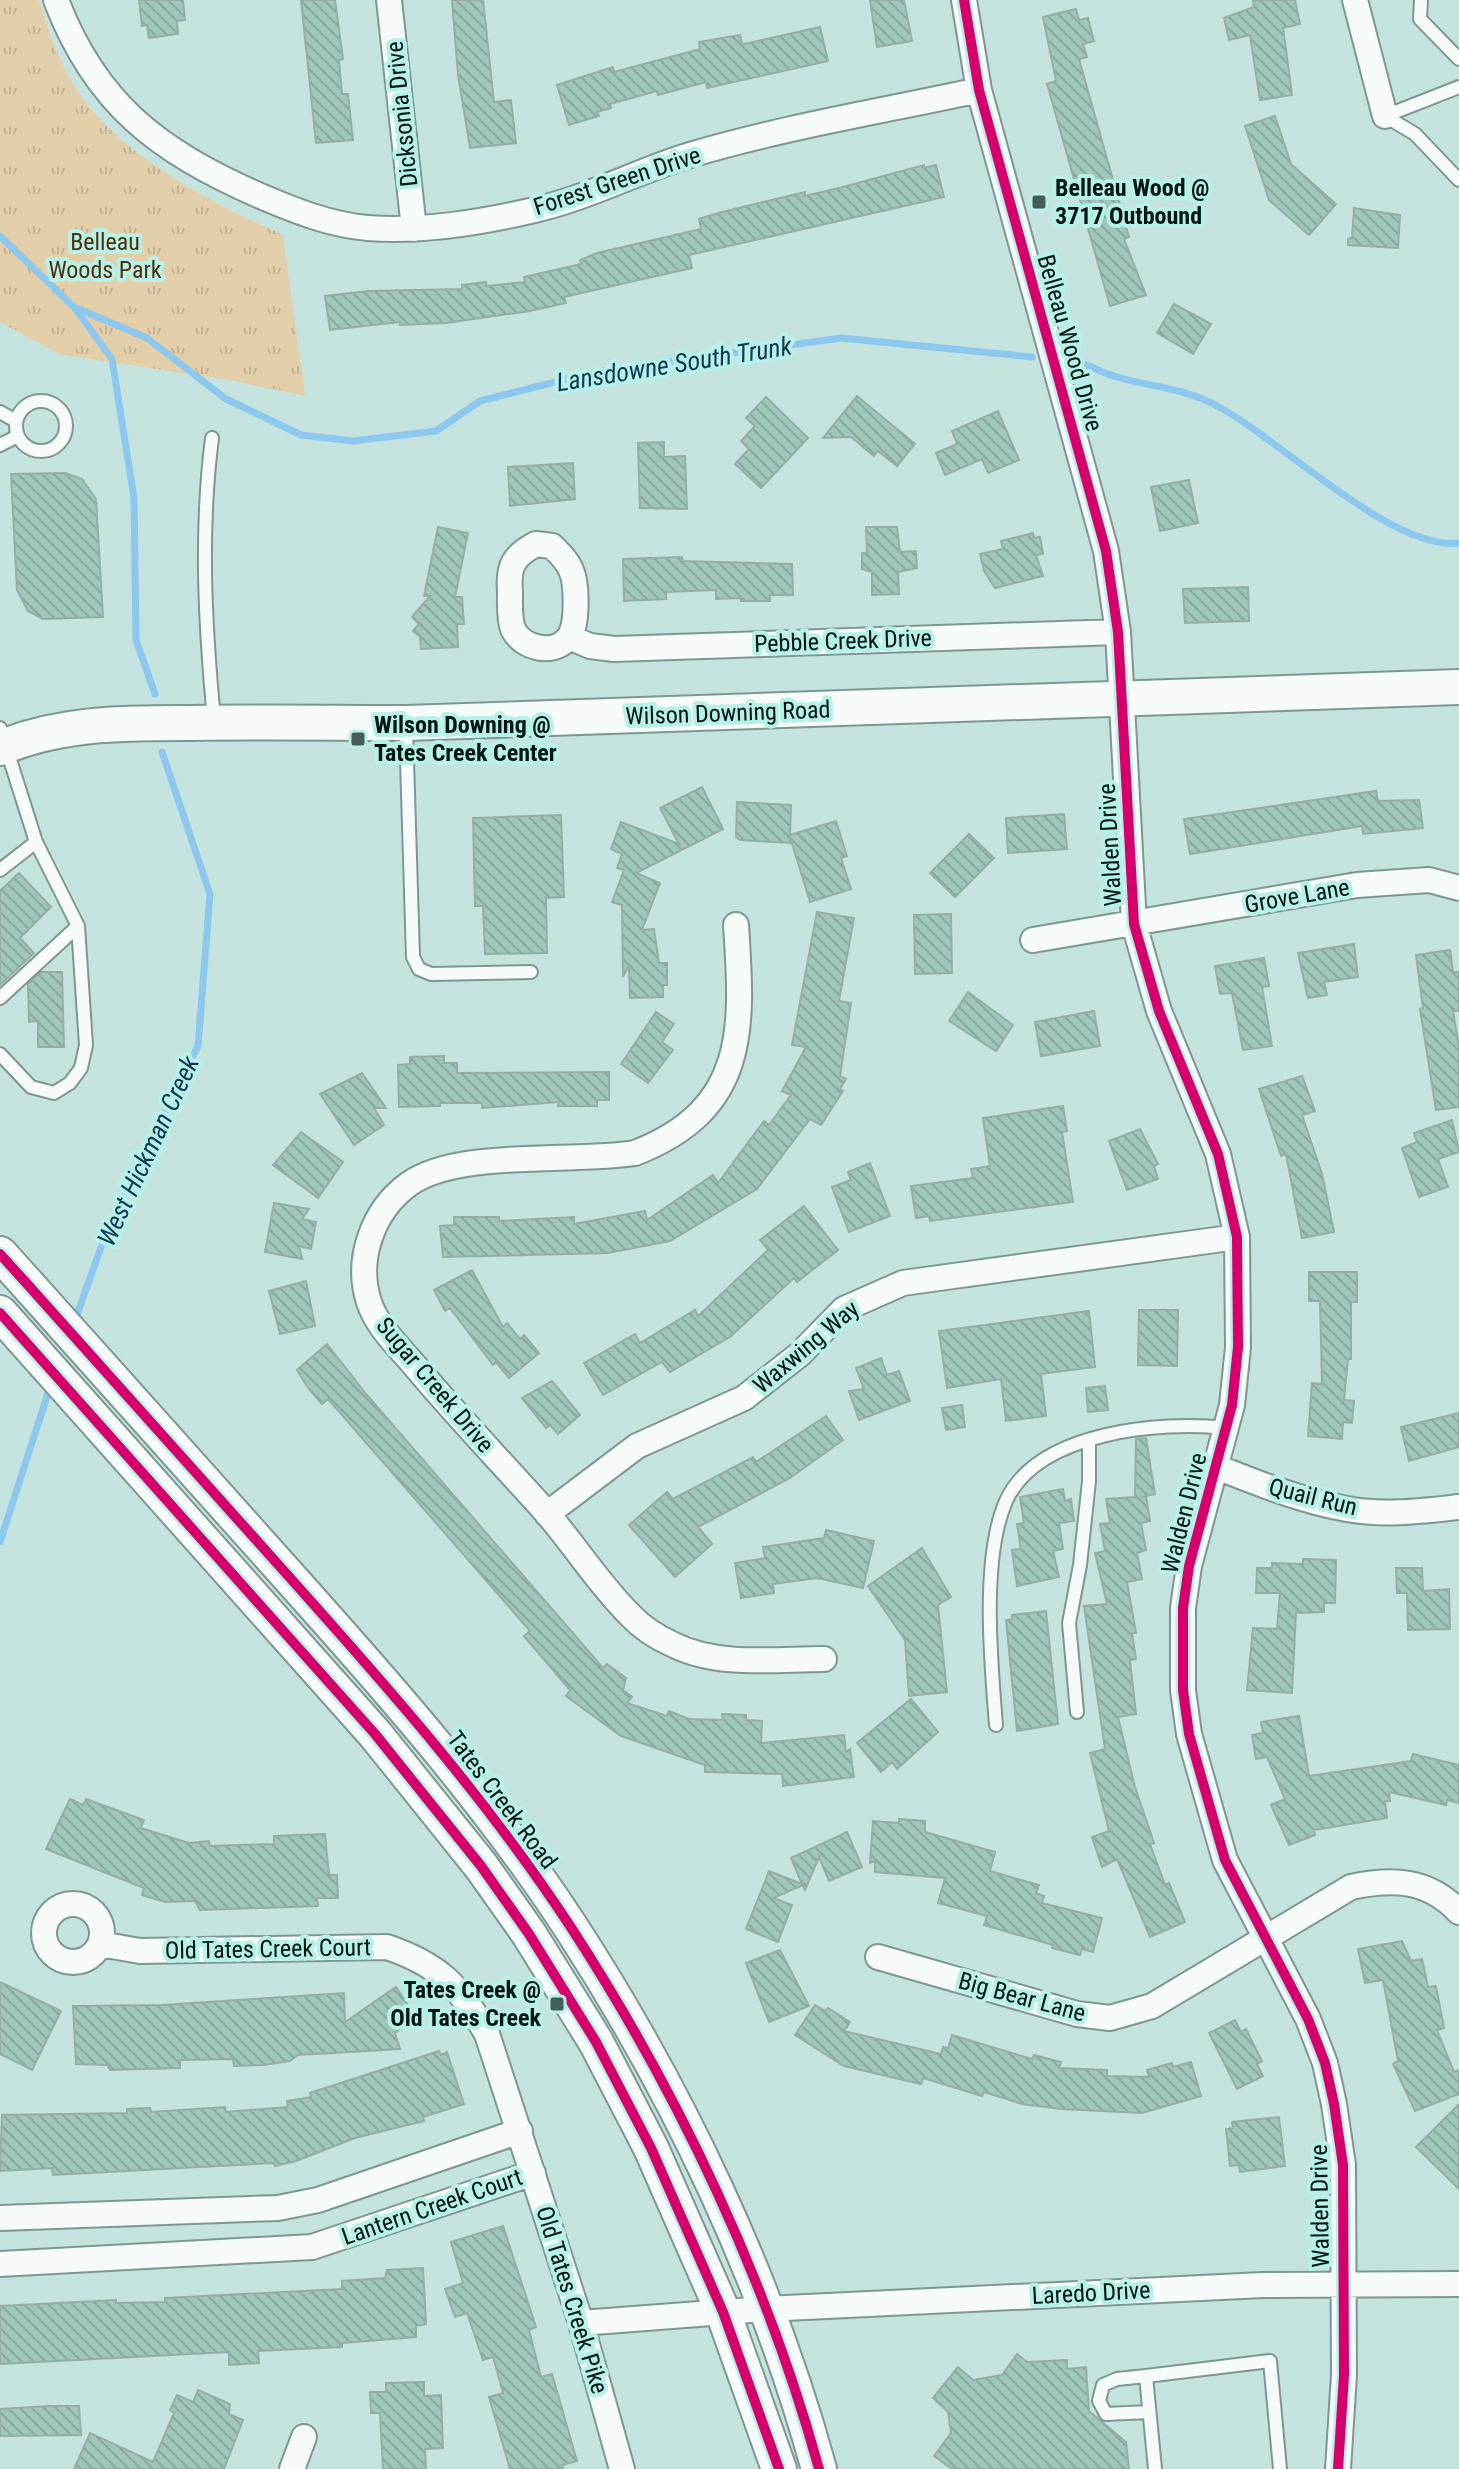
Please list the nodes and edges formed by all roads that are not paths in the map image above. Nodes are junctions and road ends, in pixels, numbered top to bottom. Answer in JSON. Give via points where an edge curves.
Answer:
{"nodes":[{"id":1,"x":56,"y":0,"type":"edge"},
{"id":2,"x":389,"y":0,"type":"edge"},
{"id":3,"x":964,"y":0,"type":"edge"},
{"id":4,"x":1355,"y":0,"type":"edge"},
{"id":5,"x":1421,"y":0,"type":"edge"},
{"id":6,"x":1459,"y":58,"type":"edge"},
{"id":7,"x":1459,"y":87,"type":"edge"},
{"id":8,"x":979,"y":90,"type":"junction"},
{"id":9,"x":1385,"y":116,"type":"junction"},
{"id":10,"x":1459,"y":180,"type":"edge"},
{"id":11,"x":414,"y":229,"type":"junction"},
{"id":12,"x":0,"y":412,"type":"edge"},
{"id":13,"x":16,"y":421,"type":"junction"},
{"id":14,"x":18,"y":436,"type":"junction"},
{"id":15,"x":212,"y":438,"type":"dead end"},
{"id":16,"x":0,"y":445,"type":"edge"},
{"id":17,"x":1118,"y":632,"type":"junction"},
{"id":18,"x":569,"y":637,"type":"dead end"},
{"id":19,"x":1459,"y":687,"type":"edge"},
{"id":20,"x":1123,"y":700,"type":"junction"},
{"id":21,"x":214,"y":722,"type":"junction"},
{"id":22,"x":406,"y":723,"type":"junction"},
{"id":23,"x":1,"y":741,"type":"edge"},
{"id":24,"x":36,"y":842,"type":"junction"},
{"id":25,"x":0,"y":870,"type":"edge"},
{"id":26,"x":1459,"y":888,"type":"edge"},
{"id":27,"x":1134,"y":924,"type":"junction"},
{"id":28,"x":736,"y":925,"type":"dead end"},
{"id":29,"x":78,"y":926,"type":"junction"},
{"id":30,"x":1033,"y":940,"type":"dead end"},
{"id":31,"x":531,"y":972,"type":"dead end"},
{"id":32,"x":0,"y":998,"type":"edge"},
{"id":33,"x":0,"y":1054,"type":"edge"},
{"id":34,"x":1237,"y":1237,"type":"junction"},
{"id":35,"x":0,"y":1254,"type":"edge"},
{"id":36,"x":0,"y":1313,"type":"edge"},
{"id":37,"x":1226,"y":1428,"type":"junction"},
{"id":38,"x":1089,"y":1441,"type":"junction"},
{"id":39,"x":1217,"y":1467,"type":"junction"},
{"id":40,"x":1459,"y":1507,"type":"edge"},
{"id":41,"x":547,"y":1514,"type":"junction"},
{"id":42,"x":824,"y":1659,"type":"dead end"},
{"id":43,"x":1077,"y":1712,"type":"dead end"},
{"id":44,"x":996,"y":1725,"type":"dead end"},
{"id":45,"x":1459,"y":1912,"type":"edge"},
{"id":46,"x":1267,"y":1936,"type":"junction"},
{"id":47,"x":100,"y":1944,"type":"dead end"},
{"id":48,"x":878,"y":1957,"type":"dead end"},
{"id":49,"x":520,"y":2131,"type":"junction"},
{"id":50,"x":533,"y":2173,"type":"junction"},
{"id":51,"x":318,"y":2200,"type":"junction"},
{"id":52,"x":133,"y":2213,"type":"junction"},
{"id":53,"x":0,"y":2218,"type":"edge"},
{"id":54,"x":331,"y":2241,"type":"junction"},
{"id":55,"x":134,"y":2258,"type":"junction"},
{"id":56,"x":0,"y":2264,"type":"edge"},
{"id":57,"x":1341,"y":2282,"type":"junction"},
{"id":58,"x":1459,"y":2284,"type":"edge"},
{"id":59,"x":765,"y":2309,"type":"junction"},
{"id":60,"x":723,"y":2312,"type":"junction"},
{"id":61,"x":581,"y":2323,"type":"junction"},
{"id":62,"x":1146,"y":2376,"type":"junction"},
{"id":63,"x":1149,"y":2412,"type":"junction"},
{"id":64,"x":304,"y":2437,"type":"dead end"},
{"id":65,"x":292,"y":2469,"type":"edge"},
{"id":66,"x":622,"y":2469,"type":"edge"},
{"id":67,"x":779,"y":2469,"type":"edge"},
{"id":68,"x":819,"y":2469,"type":"edge"},
{"id":69,"x":1155,"y":2469,"type":"edge"},
{"id":70,"x":1280,"y":2469,"type":"edge"},
{"id":71,"x":1338,"y":2469,"type":"edge"}],
"edges":[{"from":1,"to":11,"type":"street","name":"Forest Green Drive","via":[[91,67],[122,109],[150,136],[189,161],[312,216],[366,228]]},
{"from":2,"to":11,"type":"street","name":"Dicksonia Drive"},
{"from":3,"to":8,"type":"street","name":"Belleau Wood Drive"},
{"from":4,"to":9,"type":"street"},
{"from":5,"to":6,"type":"lane","via":[[1420,19]]},
{"from":7,"to":9,"type":"lane"},
{"from":8,"to":11,"type":"street","name":"Forest Green Drive","via":[[690,155],[530,211]]},
{"from":8,"to":17,"type":"street","name":"Belleau Wood Drive","via":[[1106,551]]},
{"from":9,"to":10,"type":"lane","via":[[1415,134]]},
{"from":12,"to":13,"type":"lane"},
{"from":13,"to":14,"type":"lane"},
{"from":13,"to":14,"type":"lane","via":[[24,407],[39,401],[54,405],[66,424],[62,440],[50,449],[35,450]]},
{"from":14,"to":16,"type":"lane"},
{"from":15,"to":21,"type":"lane","via":[[204,504]]},
{"from":17,"to":18,"type":"street","name":"Pebble Creek Drive","via":[[614,649]]},
{"from":17,"to":20,"type":"street","name":"Belleau Wood Drive"},
{"from":19,"to":20,"type":"main road","name":"Wilson Downing Road"},
{"from":20,"to":22,"type":"main road","name":"Wilson Downing Road"},
{"from":20,"to":27,"type":"street","name":"Walden Drive"},
{"from":21,"to":22,"type":"main road","name":"Wilson Downing Road"},
{"from":21,"to":23,"type":"main road","name":"Wilson Downing Road","via":[[63,727]]},
{"from":22,"to":31,"type":"lane","via":[[413,957],[419,969],[431,974]]},
{"from":23,"to":24,"type":"lane"},
{"from":24,"to":25,"type":"lane"},
{"from":24,"to":29,"type":"lane"},
{"from":26,"to":27,"type":"street","name":"Grove Lane","via":[[1429,880],[1357,885]]},
{"from":27,"to":30,"type":"street","name":"Grove Lane"},
{"from":27,"to":34,"type":"street","name":"Walden Drive","via":[[1159,1011],[1218,1154]]},
{"from":28,"to":41,"type":"street","name":"Sugar Creek Drive","via":[[740,1027],[732,1063],[693,1120],[665,1142],[635,1153],[439,1168],[388,1204],[371,1230],[365,1279],[369,1303],[382,1326]]},
{"from":29,"to":32,"type":"lane"},
{"from":29,"to":33,"type":"lane","via":[[86,1045],[81,1068],[54,1093],[31,1087]]},
{"from":34,"to":37,"type":"street","name":"Walden Drive","via":[[1238,1347]]},
{"from":34,"to":41,"type":"street","name":"Waxwing Way","via":[[903,1283],[872,1294],[844,1309],[800,1354],[744,1398],[637,1446]]},
{"from":35,"to":59,"type":"main road","name":"Tates Creek Road","via":[[448,1759],[572,1928],[638,2036],[687,2132]]},
{"from":36,"to":60,"type":"main road","via":[[375,1734],[481,1866],[596,2042],[651,2148]]},
{"from":37,"to":38,"type":"lane","via":[[1181,1423]]},
{"from":37,"to":39,"type":"street","name":"Walden Drive"},
{"from":38,"to":43,"type":"lane","via":[[1080,1565],[1069,1623]]},
{"from":38,"to":44,"type":"lane","via":[[1045,1459],[1021,1478],[1006,1501],[990,1601]]},
{"from":39,"to":40,"type":"street","name":"Quail Run","via":[[1347,1509],[1381,1513]]},
{"from":39,"to":46,"type":"street","name":"Walden Drive","via":[[1187,1580],[1183,1690],[1213,1825],[1225,1860]]},
{"from":41,"to":42,"type":"street","name":"Sugar Creek Drive","via":[[631,1617],[675,1646],[721,1658]]},
{"from":45,"to":46,"type":"street","name":"Big Bear Lane","via":[[1447,1899],[1413,1882],[1385,1880],[1351,1887]]},
{"from":46,"to":48,"type":"street","name":"Big Bear Lane","via":[[1152,2006],[1110,2018],[1077,2014]]},
{"from":46,"to":57,"type":"street","name":"Walden Drive","via":[[1308,2019],[1334,2104],[1343,2165]]},
{"from":47,"to":49,"type":"street","name":"Old Tates Creek Court","via":[[153,1951],[387,1947],[421,1958],[447,1976],[487,2034]]},
{"from":49,"to":50,"type":"street","name":"Old Tates Creek Pike"},
{"from":49,"to":51,"type":"street","name":"Lantern Creek Court"},
{"from":50,"to":54,"type":"street","name":"Lantern Creek Court"},
{"from":50,"to":61,"type":"street","name":"Old Tates Creek Pike"},
{"from":51,"to":52,"type":"street","name":"Lantern Creek Court","via":[[278,2208]]},
{"from":51,"to":54,"type":"street","name":"Lantern Creek Court"},
{"from":52,"to":53,"type":"street","name":"Lantern Creek Court"},
{"from":52,"to":55,"type":"street"},
{"from":54,"to":55,"type":"street","name":"Lantern Creek Court","via":[[271,2252]]},
{"from":55,"to":56,"type":"street","name":"Lantern Creek Court"},
{"from":57,"to":58,"type":"street","name":"Laredo Drive"},
{"from":57,"to":59,"type":"street","name":"Laredo Drive"},
{"from":57,"to":71,"type":"street","name":"Walden Drive","via":[[1344,2375]]},
{"from":59,"to":60,"type":"street","name":"Laredo Drive"},
{"from":59,"to":68,"type":"main road","name":"Tates Creek Road"},
{"from":60,"to":61,"type":"street","name":"Laredo Drive"},
{"from":60,"to":67,"type":"main road"},
{"from":61,"to":66,"type":"street","name":"Old Tates Creek Pike"},
{"from":62,"to":63,"type":"lane"},
{"from":62,"to":63,"type":"lane","via":[[1103,2385],[1099,2401],[1106,2414]]},
{"from":62,"to":70,"type":"lane","via":[[1270,2361]]},
{"from":63,"to":69,"type":"lane"},
{"from":64,"to":65,"type":"street"}]}
